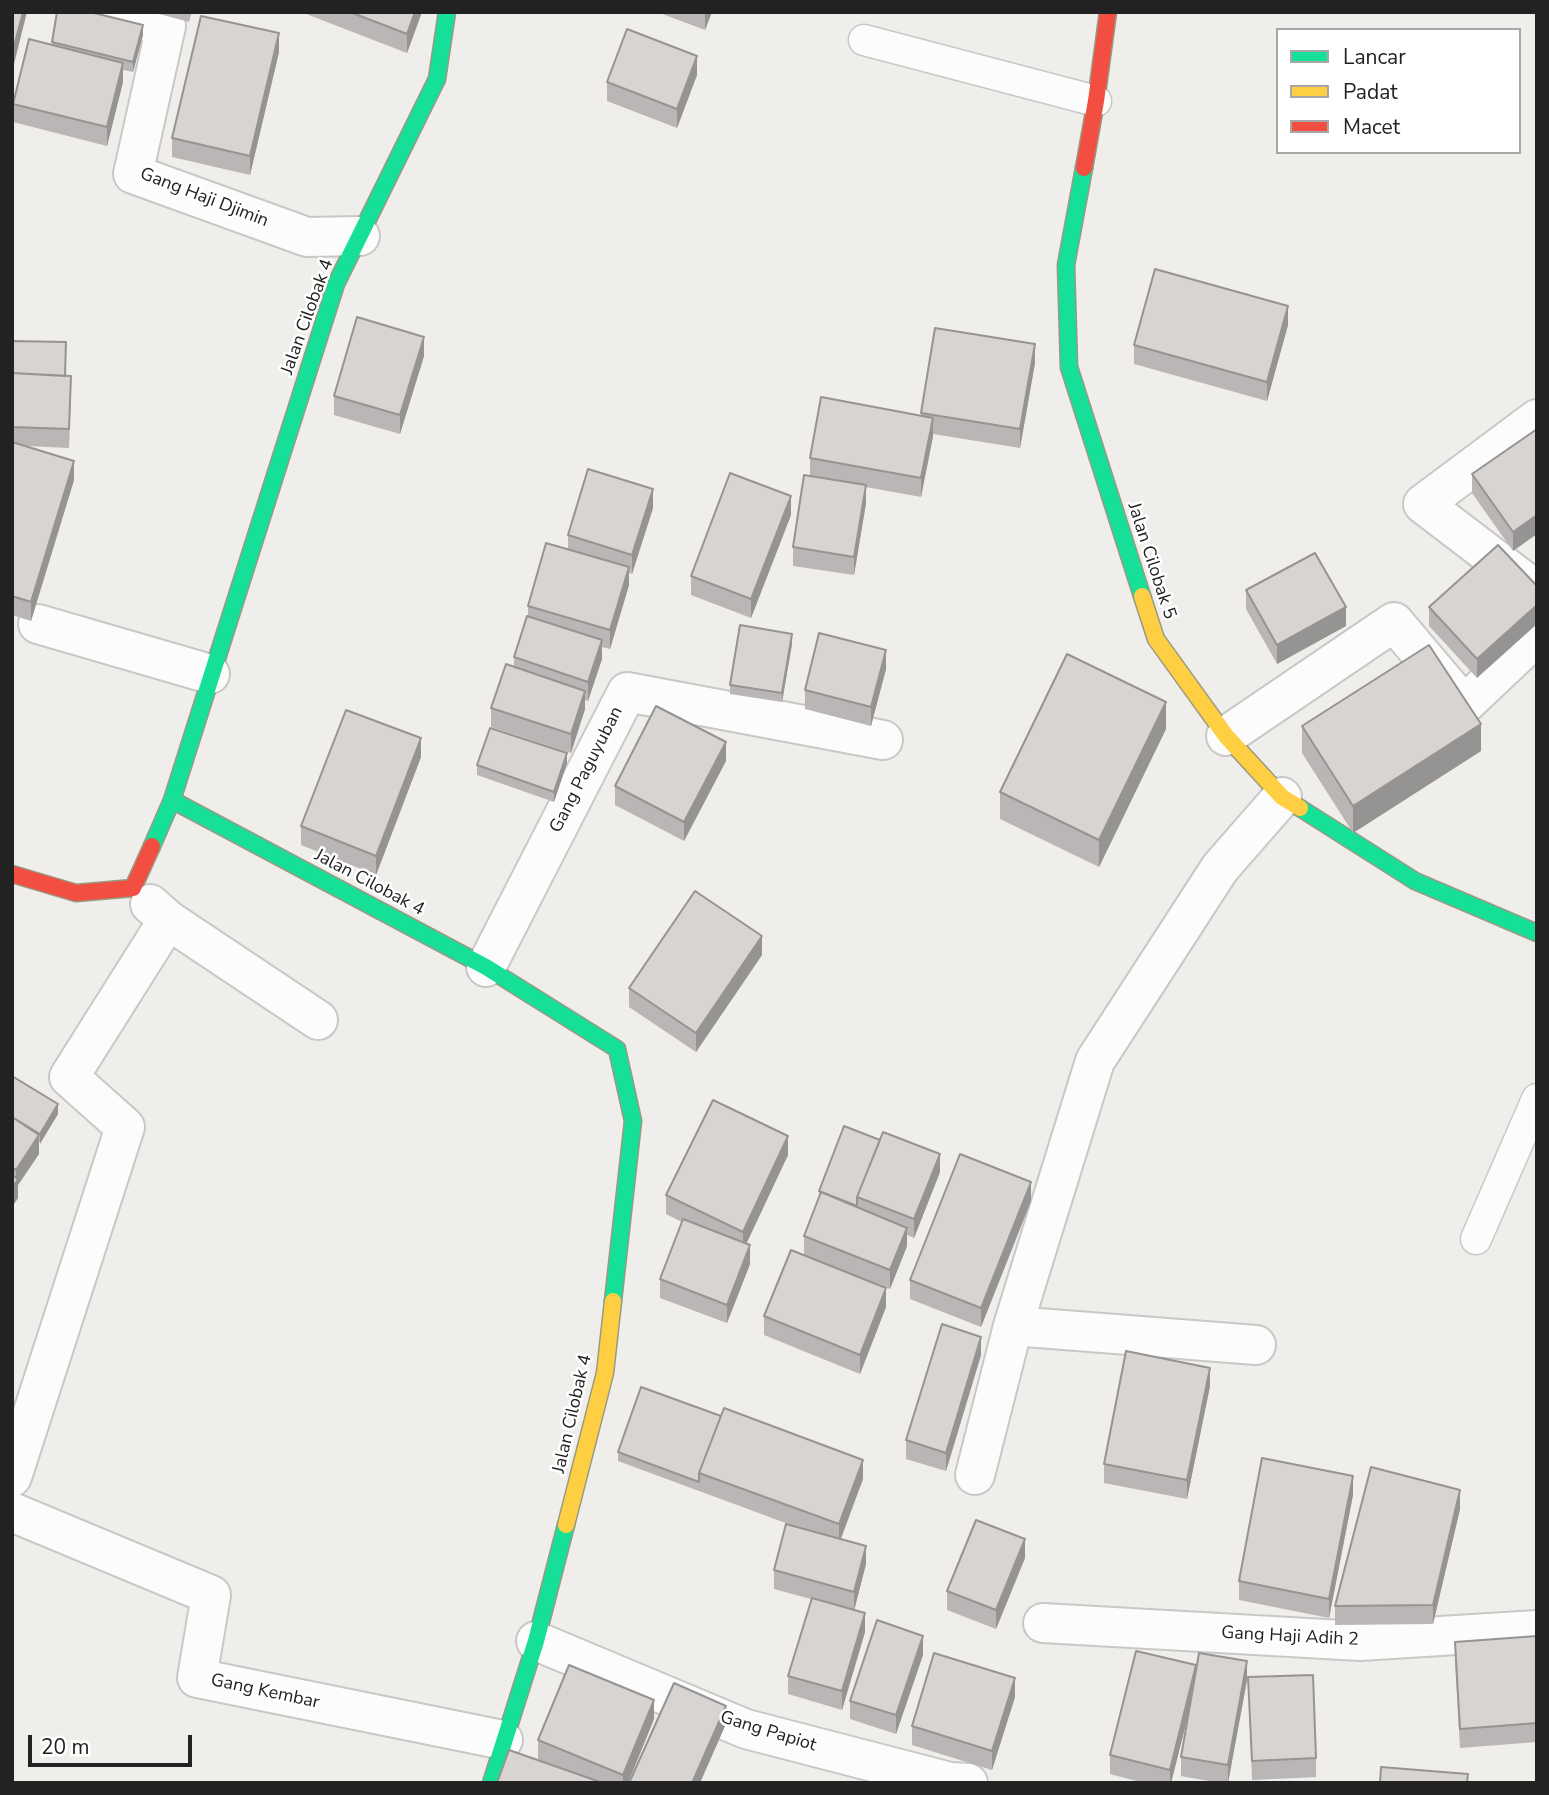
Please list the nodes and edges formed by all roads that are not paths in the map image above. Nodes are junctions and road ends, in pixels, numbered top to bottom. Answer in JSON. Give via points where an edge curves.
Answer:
{"nodes":[{"id":1,"x":101,"y":12,"type":"edge"},
{"id":2,"x":447,"y":12,"type":"edge"},
{"id":3,"x":1108,"y":12,"type":"edge"},
{"id":4,"x":864,"y":40,"type":"dead end"},
{"id":5,"x":1096,"y":101,"type":"junction"},
{"id":6,"x":360,"y":236,"type":"junction"},
{"id":7,"x":1537,"y":419,"type":"edge"},
{"id":8,"x":1537,"y":591,"type":"edge"},
{"id":9,"x":38,"y":624,"type":"dead end"},
{"id":10,"x":1537,"y":636,"type":"edge"},
{"id":11,"x":210,"y":674,"type":"junction"},
{"id":12,"x":1226,"y":736,"type":"junction"},
{"id":13,"x":883,"y":740,"type":"dead end"},
{"id":14,"x":1282,"y":797,"type":"junction"},
{"id":15,"x":172,"y":800,"type":"junction"},
{"id":16,"x":12,"y":873,"type":"edge"},
{"id":17,"x":133,"y":888,"type":"junction"},
{"id":18,"x":168,"y":920,"type":"junction"},
{"id":19,"x":1537,"y":933,"type":"edge"},
{"id":20,"x":486,"y":967,"type":"junction"},
{"id":21,"x":318,"y":1020,"type":"dead end"},
{"id":22,"x":1537,"y":1099,"type":"edge"},
{"id":23,"x":1476,"y":1239,"type":"dead end"},
{"id":24,"x":1013,"y":1326,"type":"junction"},
{"id":25,"x":1256,"y":1345,"type":"dead end"},
{"id":26,"x":975,"y":1475,"type":"dead end"},
{"id":27,"x":12,"y":1477,"type":"edge"},
{"id":28,"x":12,"y":1512,"type":"edge"},
{"id":29,"x":1043,"y":1623,"type":"dead end"},
{"id":30,"x":1537,"y":1630,"type":"edge"},
{"id":31,"x":536,"y":1641,"type":"junction"},
{"id":32,"x":503,"y":1740,"type":"junction"},
{"id":33,"x":491,"y":1783,"type":"edge"},
{"id":34,"x":968,"y":1783,"type":"edge"}],
"edges":[{"from":1,"to":6,"type":"street","name":"Gang Haji Djimin","via":[[166,26],[133,174],[307,237]]},
{"from":2,"to":6,"type":"street","name":"Jalan Cilobak 4","via":[[437,79]]},
{"from":3,"to":5,"type":"street","name":"Jalan Cilobak 5"},
{"from":4,"to":5,"type":"lane"},
{"from":5,"to":12,"type":"street","name":"Jalan Cilobak 5","via":[[1066,265],[1069,367],[1156,639]]},
{"from":6,"to":11,"type":"street","name":"Jalan Cilobak 4","via":[[336,284]]},
{"from":7,"to":8,"type":"street","via":[[1423,504]]},
{"from":9,"to":11,"type":"street"},
{"from":10,"to":12,"type":"street","via":[[1464,705],[1394,622]]},
{"from":11,"to":15,"type":"street","name":"Jalan Cilobak 4"},
{"from":12,"to":14,"type":"street","name":"Jalan Cilobak 5"},
{"from":13,"to":20,"type":"street","name":"Gang Paguyuban","via":[[627,692]]},
{"from":14,"to":19,"type":"street","name":"Jalan Cilobak 5","via":[[1415,881]]},
{"from":14,"to":24,"type":"street","via":[[1220,868],[1095,1061]]},
{"from":15,"to":17,"type":"street"},
{"from":15,"to":20,"type":"street","name":"Jalan Cilobak 4"},
{"from":16,"to":17,"type":"street","via":[[76,893]]},
{"from":17,"to":18,"type":"street"},
{"from":18,"to":21,"type":"street"},
{"from":18,"to":27,"type":"street","via":[[69,1077],[125,1128]]},
{"from":20,"to":31,"type":"street","name":"Jalan Cilobak 4","via":[[617,1049],[633,1121],[605,1373]]},
{"from":22,"to":23,"type":"lane"},
{"from":24,"to":25,"type":"street"},
{"from":24,"to":26,"type":"street"},
{"from":28,"to":32,"type":"street","name":"Gang Kembar","via":[[211,1595],[197,1678]]},
{"from":29,"to":30,"type":"street","name":"Gang Haji Adih 2","via":[[1360,1641]]},
{"from":31,"to":32,"type":"street","name":"Jalan Cilobak 4"},
{"from":31,"to":34,"type":"street","name":"Gang Papiot","via":[[747,1729]]},
{"from":32,"to":33,"type":"street","name":"Jalan Cilobak 4"}]}
